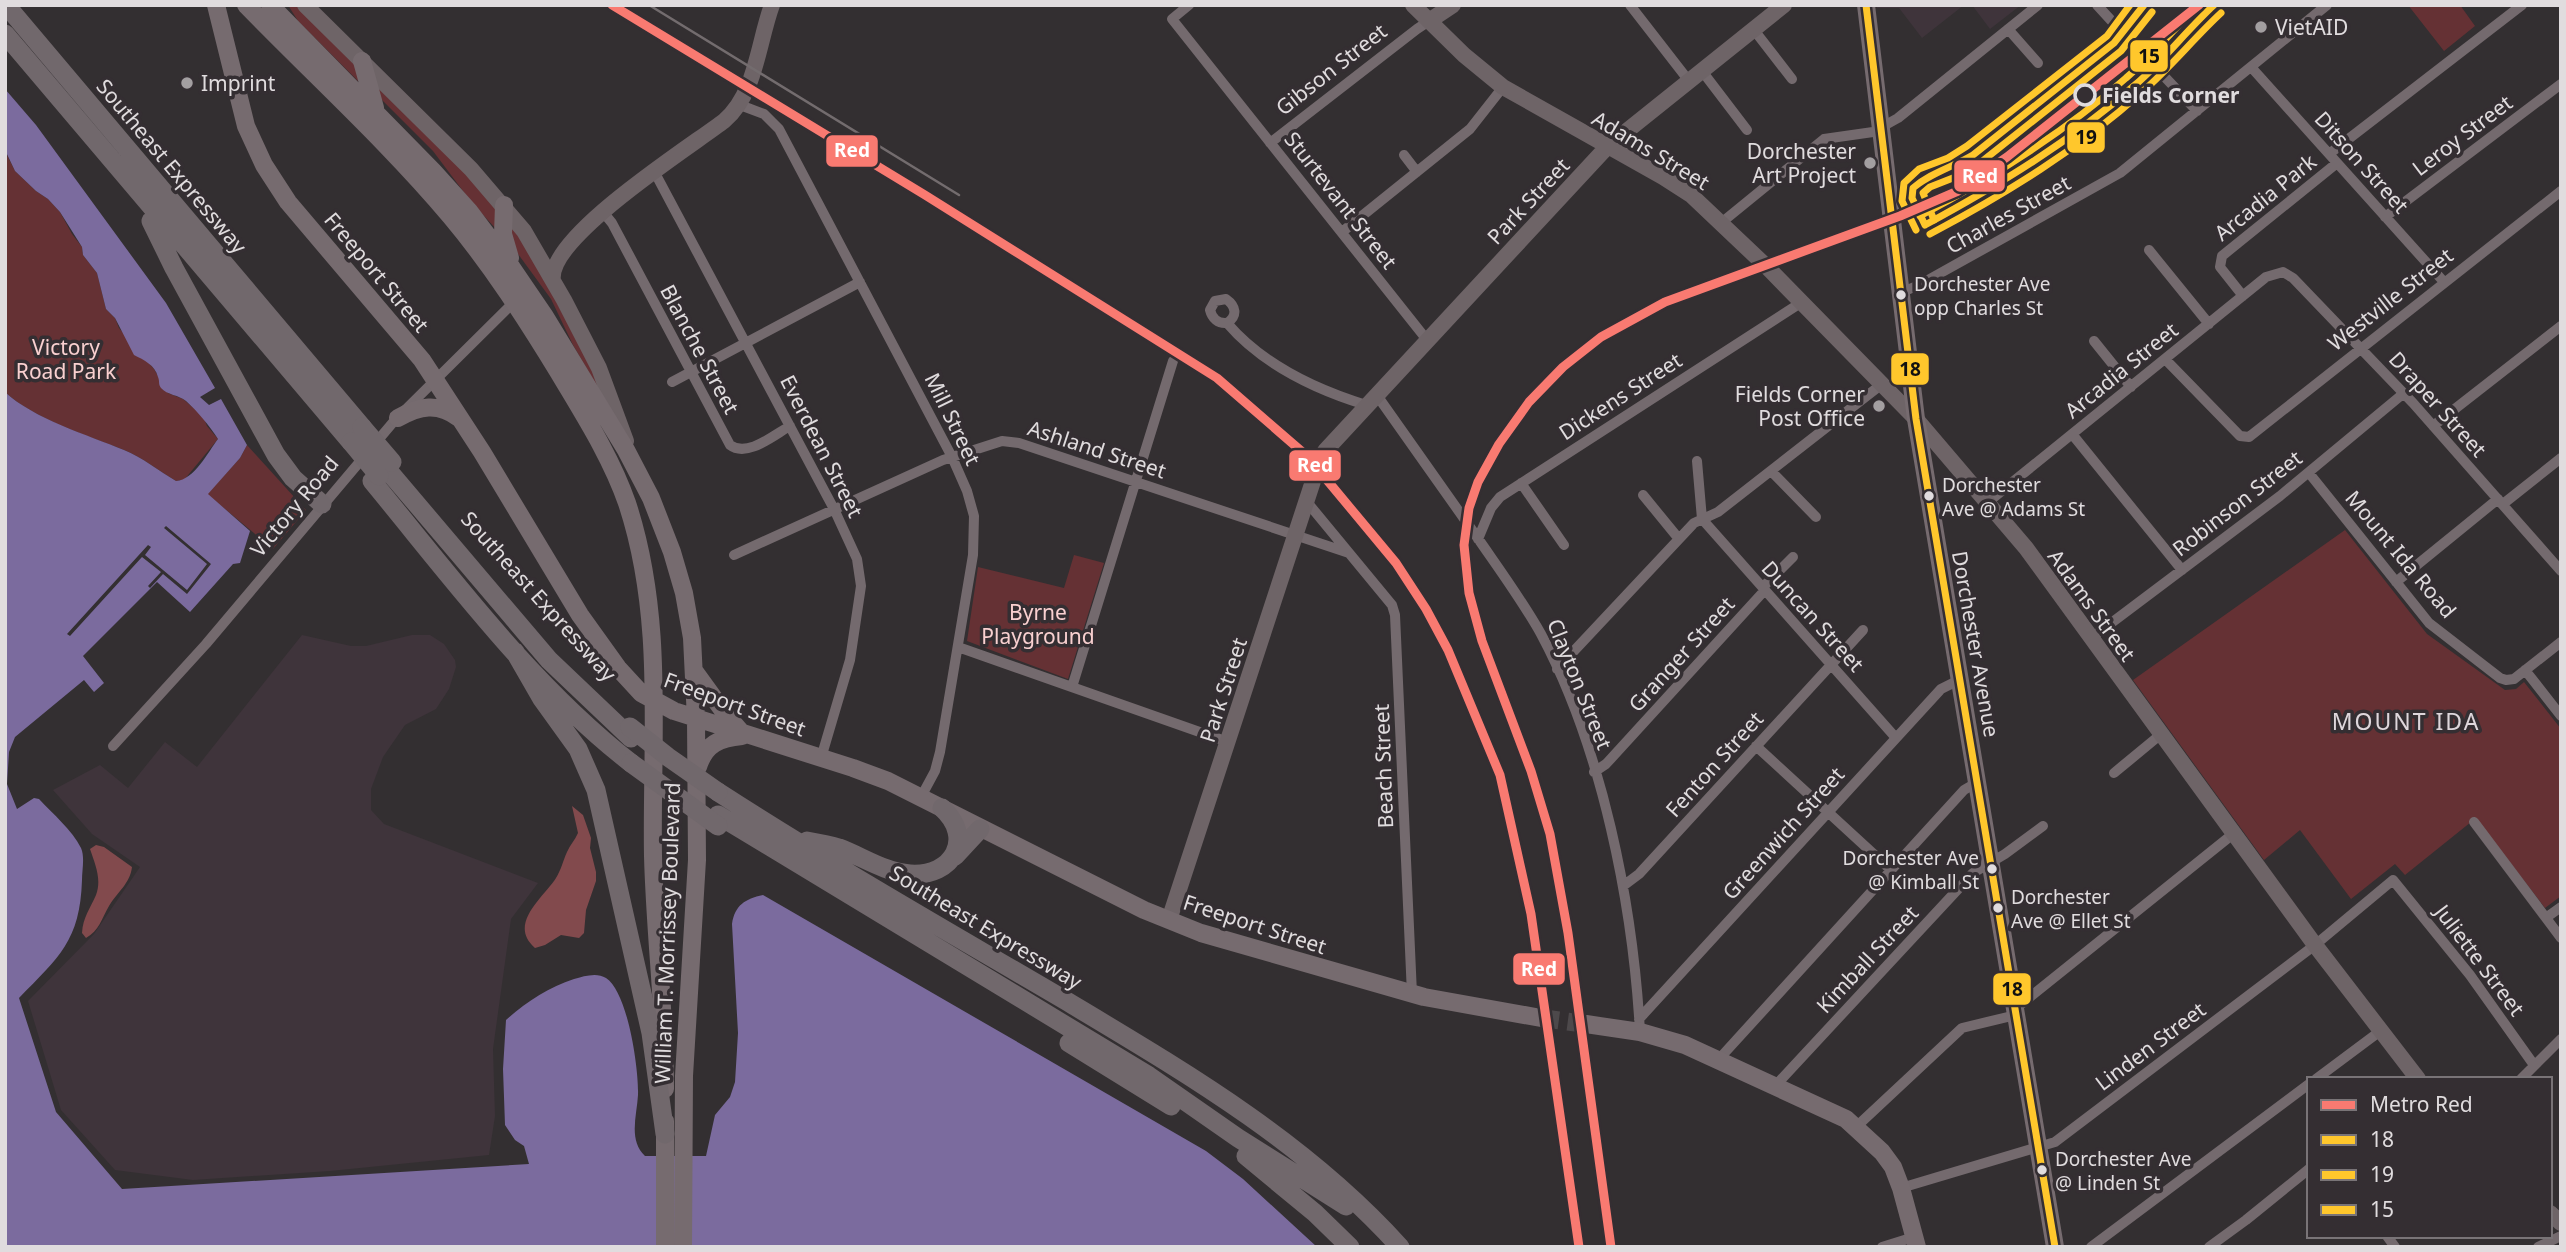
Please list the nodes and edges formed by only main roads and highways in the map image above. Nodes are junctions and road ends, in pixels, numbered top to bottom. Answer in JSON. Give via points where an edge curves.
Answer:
{"nodes":[{"id":1,"x":6,"y":5,"type":"edge"},
{"id":2,"x":246,"y":5,"type":"edge"},
{"id":3,"x":305,"y":5,"type":"edge"},
{"id":4,"x":772,"y":5,"type":"edge"},
{"id":5,"x":1413,"y":5,"type":"edge"},
{"id":6,"x":1453,"y":5,"type":"edge"},
{"id":7,"x":1784,"y":5,"type":"edge"},
{"id":8,"x":1866,"y":5,"type":"edge"},
{"id":9,"x":219,"y":6,"type":"edge"},
{"id":10,"x":275,"y":10,"type":"edge"},
{"id":11,"x":5,"y":16,"type":"edge"},
{"id":12,"x":1429,"y":22,"type":"junction"},
{"id":13,"x":5,"y":34,"type":"edge"},
{"id":14,"x":5,"y":47,"type":"edge"},
{"id":15,"x":362,"y":61,"type":"junction"},
{"id":16,"x":383,"y":120,"type":"junction"},
{"id":17,"x":1608,"y":146,"type":"junction"},
{"id":18,"x":504,"y":205,"type":"junction"},
{"id":19,"x":151,"y":221,"type":"junction"},
{"id":20,"x":532,"y":242,"type":"junction"},
{"id":21,"x":562,"y":252,"type":"junction"},
{"id":22,"x":553,"y":281,"type":"junction"},
{"id":23,"x":523,"y":283,"type":"junction"},
{"id":24,"x":397,"y":418,"type":"road end"},
{"id":25,"x":459,"y":418,"type":"junction"},
{"id":26,"x":1916,"y":419,"type":"junction"},
{"id":27,"x":354,"y":438,"type":"junction"},
{"id":28,"x":1325,"y":451,"type":"dead end"},
{"id":29,"x":635,"y":466,"type":"junction"},
{"id":30,"x":382,"y":472,"type":"junction"},
{"id":31,"x":1316,"y":472,"type":"dead end"},
{"id":32,"x":322,"y":504,"type":"road end"},
{"id":33,"x":515,"y":652,"type":"junction"},
{"id":34,"x":695,"y":672,"type":"junction"},
{"id":35,"x":653,"y":701,"type":"junction"},
{"id":36,"x":696,"y":719,"type":"junction"},
{"id":37,"x":745,"y":735,"type":"junction"},
{"id":38,"x":631,"y":745,"type":"junction"},
{"id":39,"x":696,"y":774,"type":"junction"},
{"id":40,"x":942,"y":808,"type":"junction"},
{"id":41,"x":718,"y":809,"type":"junction"},
{"id":42,"x":980,"y":829,"type":"junction"},
{"id":43,"x":788,"y":836,"type":"junction"},
{"id":44,"x":952,"y":860,"type":"junction"},
{"id":45,"x":1169,"y":920,"type":"junction"},
{"id":46,"x":1541,"y":1018,"type":"tunnel mouth"},
{"id":47,"x":1586,"y":1024,"type":"tunnel mouth"},
{"id":48,"x":2416,"y":1077,"type":"edge"},
{"id":49,"x":675,"y":1134,"type":"junction"},
{"id":50,"x":1238,"y":1138,"type":"junction"},
{"id":51,"x":1315,"y":1213,"type":"junction"},
{"id":52,"x":1383,"y":1229,"type":"junction"},
{"id":53,"x":1915,"y":1242,"type":"edge"},
{"id":54,"x":665,"y":1247,"type":"edge"},
{"id":55,"x":683,"y":1247,"type":"edge"},
{"id":56,"x":1350,"y":1247,"type":"edge"},
{"id":57,"x":1400,"y":1247,"type":"edge"},
{"id":58,"x":2055,"y":1247,"type":"edge"}],
"edges":[{"from":1,"to":27,"type":"highway","name":"Southeast Expressway"},
{"from":2,"to":35,"type":"main road","name":"William T. Morrissey Boulevard","via":[[467,237],[514,302],[593,430],[626,501],[648,585]]},
{"from":3,"to":15,"type":"main road"},
{"from":4,"to":21,"type":"main road","via":[[740,105],[603,212]]},
{"from":5,"to":12,"type":"main road","name":"Adams Street"},
{"from":6,"to":12,"type":"main road","name":"Gibson Street"},
{"from":7,"to":17,"type":"main road","name":"Park Street"},
{"from":8,"to":26,"type":"main road","name":"Dorchester Avenue"},
{"from":9,"to":25,"type":"main road","name":"Freeport Street","via":[[246,125],[272,178],[399,330]]},
{"from":10,"to":16,"type":"main road","name":"William T. Morrissey Boulevard"},
{"from":11,"to":27,"type":"highway"},
{"from":12,"to":17,"type":"main road","name":"Adams Street","via":[[1503,87]]},
{"from":13,"to":27,"type":"highway"},
{"from":14,"to":19,"type":"highway","name":"Southeast Expressway"},
{"from":15,"to":16,"type":"main road","via":[[371,98]]},
{"from":15,"to":18,"type":"main road"},
{"from":16,"to":23,"type":"main road","name":"William T. Morrissey Boulevard","via":[[457,197]]},
{"from":17,"to":26,"type":"main road","name":"Adams Street","via":[[1678,186],[1721,223]]},
{"from":17,"to":28,"type":"main road","name":"Park Street"},
{"from":18,"to":20,"type":"main road"},
{"from":18,"to":23,"type":"main road","via":[[504,245]]},
{"from":19,"to":27,"type":"highway","name":"Southeast Expressway"},
{"from":19,"to":32,"type":"highway","via":[[276,455]]},
{"from":20,"to":21,"type":"main road","via":[[548,252]]},
{"from":20,"to":22,"type":"main road"},
{"from":21,"to":22,"type":"main road","via":[[553,268]]},
{"from":22,"to":29,"type":"main road","via":[[602,375]]},
{"from":23,"to":29,"type":"main road","name":"William T. Morrissey Boulevard"},
{"from":24,"to":25,"type":"main road","via":[[428,406],[443,408]]},
{"from":25,"to":35,"type":"main road","name":"Freeport Street","via":[[594,636],[624,675]]},
{"from":26,"to":48,"type":"main road","name":"Adams Street","via":[[2026,548]]},
{"from":26,"to":58,"type":"main road","name":"Dorchester Avenue"},
{"from":27,"to":30,"type":"highway","name":"Southeast Expressway","bridge":true},
{"from":27,"to":30,"type":"highway","name":"Southeast Expressway"},
{"from":29,"to":34,"type":"main road","name":"William T. Morrissey Boulevard","via":[[676,566],[689,618]]},
{"from":30,"to":33,"type":"highway","name":"Southeast Expressway"},
{"from":30,"to":38,"type":"highway","name":"Southeast Expressway","via":[[592,691]]},
{"from":30,"to":38,"type":"highway","via":[[536,662],[590,717]]},
{"from":31,"to":45,"type":"main road","name":"Park Street"},
{"from":33,"to":38,"type":"highway","name":"Southeast Expressway","via":[[561,701]]},
{"from":33,"to":49,"type":"highway","via":[[578,749],[596,790]]},
{"from":34,"to":36,"type":"main road","name":"William T. Morrissey Boulevard"},
{"from":34,"to":37,"type":"main road"},
{"from":35,"to":36,"type":"main road","name":"Freeport Street"},
{"from":35,"to":49,"type":"main road","name":"William T. Morrissey Boulevard","via":[[654,890]]},
{"from":36,"to":37,"type":"main road","name":"Freeport Street"},
{"from":36,"to":39,"type":"main road","name":"William T. Morrissey Boulevard"},
{"from":37,"to":39,"type":"main road","via":[[721,739],[708,747]]},
{"from":37,"to":40,"type":"main road","name":"Freeport Street","via":[[867,773]]},
{"from":38,"to":41,"type":"highway","name":"Southeast Expressway","bridge":true},
{"from":38,"to":41,"type":"highway","name":"Southeast Expressway","bridge":true,"via":[[668,757]]},
{"from":39,"to":49,"type":"main road","name":"William T. Morrissey Boulevard","via":[[697,860]]},
{"from":40,"to":42,"type":"main road","name":"Freeport Street"},
{"from":40,"to":44,"type":"highway","via":[[957,830]]},
{"from":41,"to":43,"type":"highway","name":"Southeast Expressway"},
{"from":41,"to":50,"type":"highway","via":[[1150,1076]]},
{"from":41,"to":51,"type":"highway","name":"Southeast Expressway","via":[[1207,1129]]},
{"from":42,"to":44,"type":"highway"},
{"from":42,"to":45,"type":"main road","name":"Freeport Street"},
{"from":43,"to":44,"type":"highway","via":[[839,848],[908,874],[934,871]]},
{"from":43,"to":52,"type":"highway","name":"Southeast Expressway","via":[[1234,1104],[1309,1161]]},
{"from":45,"to":46,"type":"main road","name":"Freeport Street","via":[[1234,944],[1412,994]]},
{"from":47,"to":53,"type":"main road","via":[[1640,1026],[1834,1112],[1856,1127],[1893,1167]]},
{"from":49,"to":54,"type":"main road","name":"William T. Morrissey Boulevard"},
{"from":49,"to":55,"type":"main road","name":"William T. Morrissey Boulevard"},
{"from":50,"to":51,"type":"highway"},
{"from":50,"to":52,"type":"highway"},
{"from":51,"to":56,"type":"highway","name":"Southeast Expressway"},
{"from":52,"to":57,"type":"highway","name":"Southeast Expressway"}]}
